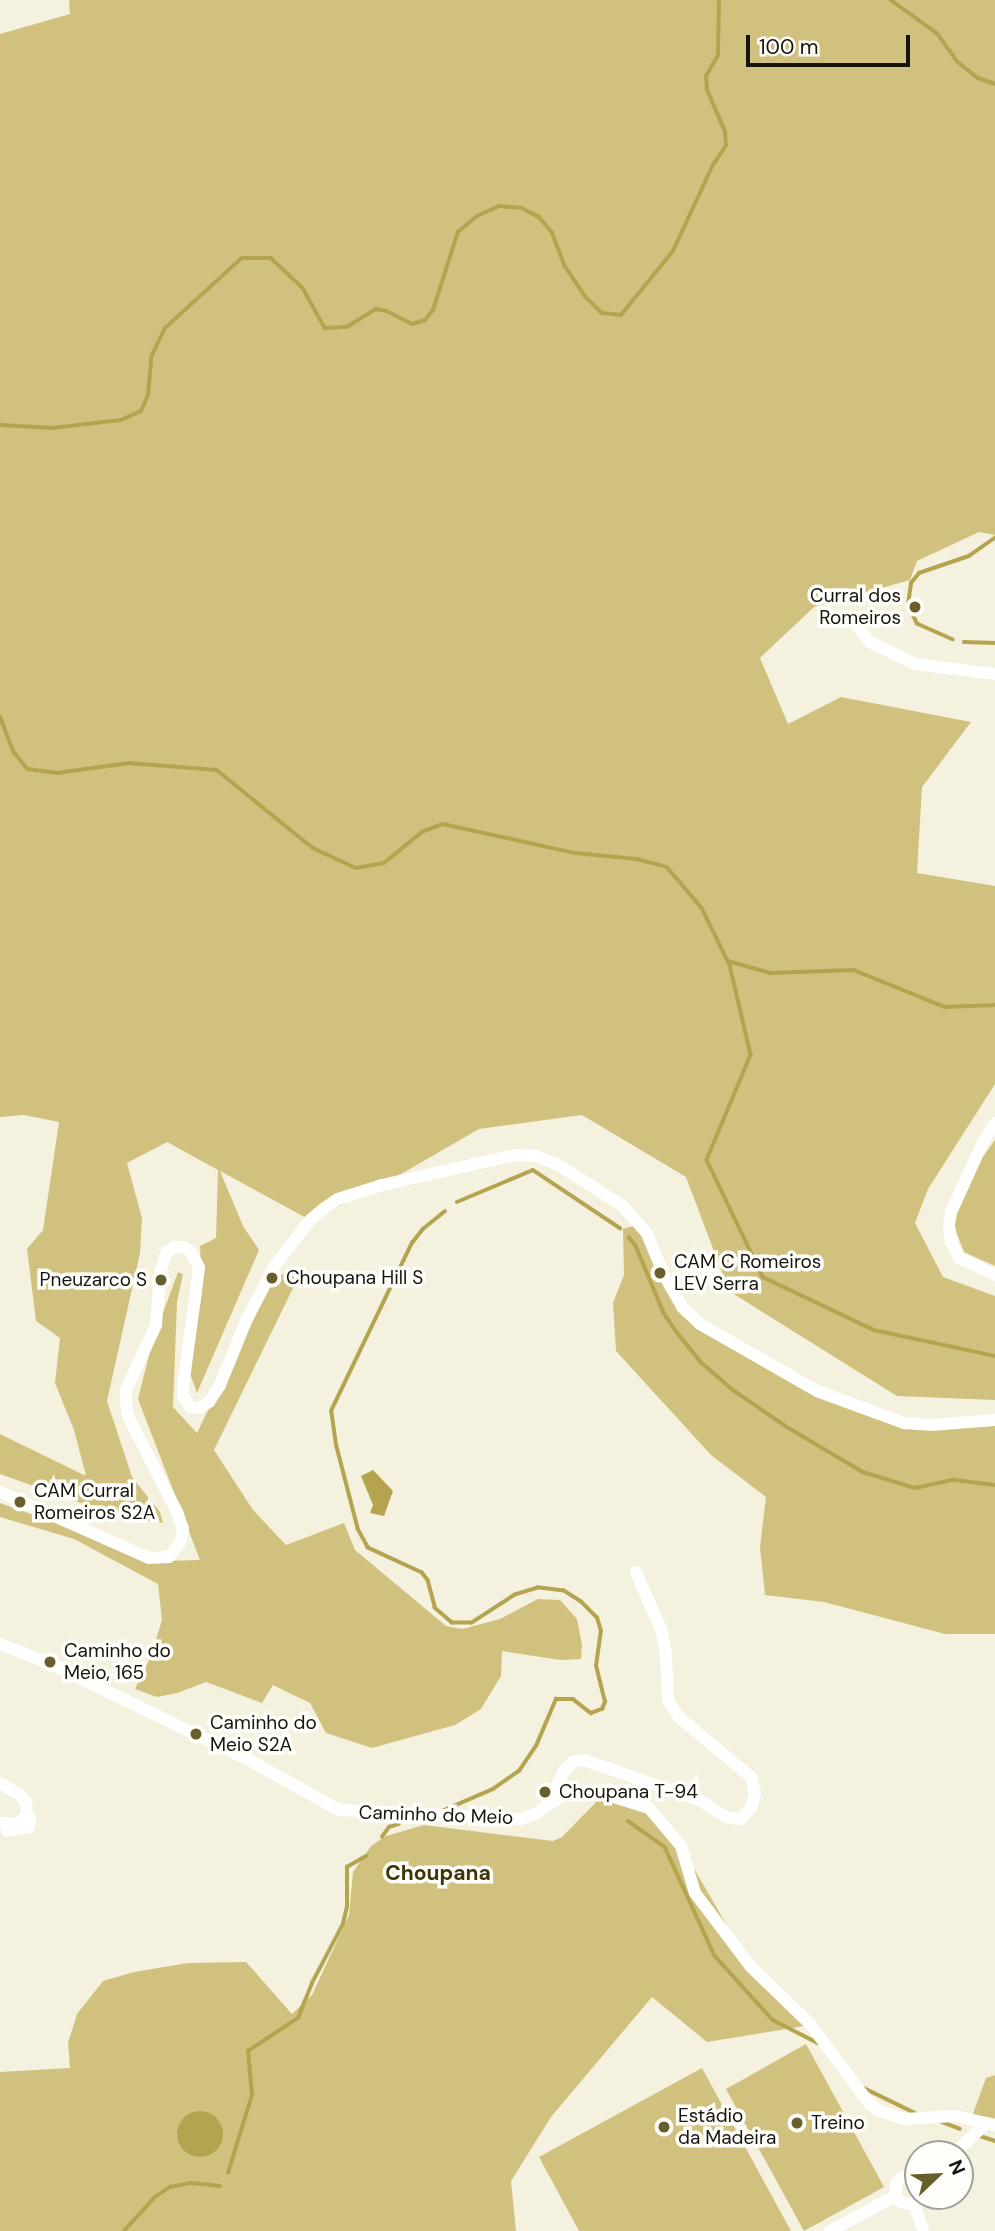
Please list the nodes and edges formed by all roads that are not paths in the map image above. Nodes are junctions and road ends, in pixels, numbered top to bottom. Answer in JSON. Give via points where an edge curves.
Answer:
{"nodes":[{"id":1,"x":857,"y":626,"type":"dead end"},
{"id":2,"x":995,"y":674,"type":"edge"},
{"id":3,"x":995,"y":1123,"type":"edge"},
{"id":4,"x":995,"y":1275,"type":"edge"},
{"id":5,"x":995,"y":1420,"type":"edge"},
{"id":6,"x":0,"y":1492,"type":"edge"},
{"id":7,"x":636,"y":1572,"type":"dead end"},
{"id":8,"x":0,"y":1644,"type":"edge"},
{"id":9,"x":0,"y":1783,"type":"edge"},
{"id":10,"x":550,"y":1802,"type":"junction"},
{"id":11,"x":27,"y":1815,"type":"junction"},
{"id":12,"x":0,"y":1823,"type":"edge"},
{"id":13,"x":0,"y":1831,"type":"edge"},
{"id":14,"x":991,"y":2124,"type":"edge"},
{"id":15,"x":971,"y":2140,"type":"edge"},
{"id":16,"x":904,"y":2177,"type":"edge"},
{"id":17,"x":895,"y":2196,"type":"junction"},
{"id":18,"x":904,"y":2202,"type":"edge"},
{"id":19,"x":916,"y":2210,"type":"edge"},
{"id":20,"x":830,"y":2231,"type":"edge"},
{"id":21,"x":923,"y":2231,"type":"edge"}],
"edges":[{"from":1,"to":2,"type":"street","via":[[870,642],[915,664]]},
{"from":3,"to":4,"type":"street","via":[[951,1212],[949,1226],[960,1258]]},
{"from":5,"to":6,"type":"street","via":[[904,1423],[817,1391],[700,1324],[682,1307],[647,1234],[623,1206],[556,1164],[536,1156],[515,1155],[382,1185],[338,1199],[323,1209],[274,1267],[220,1385],[199,1408],[190,1407],[183,1396],[199,1268],[184,1248],[174,1247],[166,1253],[156,1325],[126,1390],[126,1403],[128,1418],[183,1529],[181,1541],[169,1557],[149,1558]]},
{"from":7,"to":10,"type":"street","via":[[666,1654],[668,1700],[679,1717],[751,1777],[755,1794],[751,1808],[740,1819],[728,1818],[699,1800],[584,1760],[564,1770]]},
{"from":8,"to":10,"type":"street","name":"Caminho do Meio","via":[[249,1760],[339,1810],[521,1819]]},
{"from":9,"to":11,"type":"street","via":[[26,1802]]},
{"from":10,"to":14,"type":"street","name":"Caminho do Meio","via":[[579,1791],[649,1808],[681,1846],[695,1894],[751,1967],[811,2025],[879,2112],[905,2119],[955,2116]]},
{"from":11,"to":12,"type":"street","via":[[17,1824]]},
{"from":11,"to":13,"type":"street","via":[[31,1824],[24,1830]]},
{"from":14,"to":15,"type":"street"},
{"from":16,"to":17,"type":"street","via":[[897,2181]]},
{"from":17,"to":18,"type":"street"},
{"from":17,"to":20,"type":"street"},
{"from":19,"to":21,"type":"street"}]}
